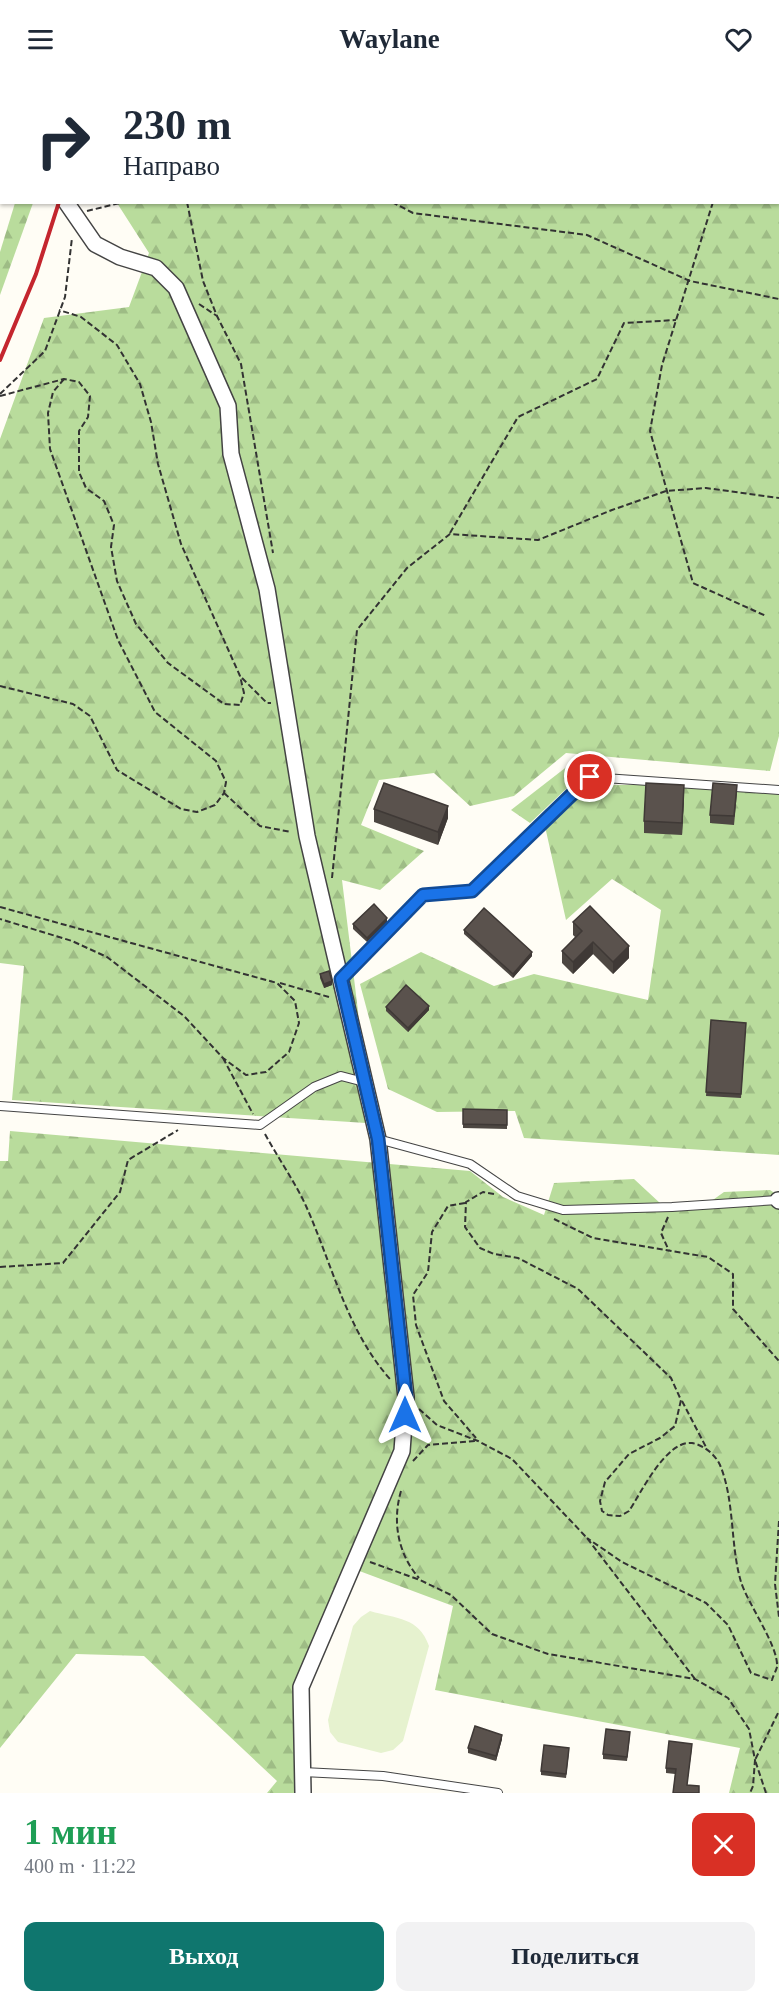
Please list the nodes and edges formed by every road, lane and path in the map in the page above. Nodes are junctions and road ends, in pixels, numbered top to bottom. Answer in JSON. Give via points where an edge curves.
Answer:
{"nodes":[{"id":1,"x":106,"y":204,"type":"edge"},
{"id":2,"x":396,"y":204,"type":"edge"},
{"id":3,"x":712,"y":204,"type":"edge"},
{"id":4,"x":69,"y":208,"type":"edge"},
{"id":5,"x":690,"y":281,"type":"junction"},
{"id":6,"x":779,"y":299,"type":"edge"},
{"id":7,"x":59,"y":310,"type":"junction"},
{"id":8,"x":676,"y":320,"type":"junction"},
{"id":9,"x":64,"y":379,"type":"junction"},
{"id":10,"x":0,"y":395,"type":"edge"},
{"id":11,"x":666,"y":491,"type":"junction"},
{"id":12,"x":779,"y":498,"type":"edge"},
{"id":13,"x":450,"y":534,"type":"junction"},
{"id":14,"x":766,"y":616,"type":"dead end"},
{"id":15,"x":240,"y":676,"type":"junction"},
{"id":16,"x":0,"y":686,"type":"edge"},
{"id":17,"x":285,"y":704,"type":"junction"},
{"id":18,"x":779,"y":790,"type":"edge"},
{"id":19,"x":224,"y":793,"type":"junction"},
{"id":20,"x":306,"y":836,"type":"junction"},
{"id":21,"x":331,"y":887,"type":"dead end"},
{"id":22,"x":0,"y":907,"type":"edge"},
{"id":23,"x":0,"y":919,"type":"edge"},
{"id":24,"x":341,"y":979,"type":"junction"},
{"id":25,"x":277,"y":982,"type":"junction"},
{"id":26,"x":346,"y":1001,"type":"junction"},
{"id":27,"x":223,"y":1058,"type":"junction"},
{"id":28,"x":365,"y":1082,"type":"junction"},
{"id":29,"x":0,"y":1106,"type":"edge"},
{"id":30,"x":194,"y":1120,"type":"junction"},
{"id":31,"x":260,"y":1125,"type":"junction"},
{"id":32,"x":378,"y":1139,"type":"junction"},
{"id":33,"x":501,"y":1195,"type":"dead end"},
{"id":34,"x":778,"y":1201,"type":"edge"},
{"id":35,"x":466,"y":1202,"type":"junction"},
{"id":36,"x":672,"y":1207,"type":"junction"},
{"id":37,"x":546,"y":1215,"type":"dead end"},
{"id":38,"x":669,"y":1251,"type":"junction"},
{"id":39,"x":0,"y":1267,"type":"edge"},
{"id":40,"x":779,"y":1361,"type":"edge"},
{"id":41,"x":677,"y":1391,"type":"junction"},
{"id":42,"x":406,"y":1397,"type":"junction"},
{"id":43,"x":478,"y":1440,"type":"junction"},
{"id":44,"x":707,"y":1449,"type":"junction"},
{"id":45,"x":407,"y":1468,"type":"dead end"},
{"id":46,"x":402,"y":1486,"type":"dead end"},
{"id":47,"x":779,"y":1521,"type":"edge"},
{"id":48,"x":587,"y":1538,"type":"junction"},
{"id":49,"x":356,"y":1557,"type":"junction"},
{"id":50,"x":420,"y":1580,"type":"junction"},
{"id":51,"x":779,"y":1617,"type":"edge"},
{"id":52,"x":778,"y":1668,"type":"edge"},
{"id":53,"x":695,"y":1679,"type":"junction"},
{"id":54,"x":779,"y":1711,"type":"edge"},
{"id":55,"x":755,"y":1760,"type":"junction"},
{"id":56,"x":303,"y":1772,"type":"junction"},
{"id":57,"x":303,"y":1793,"type":"edge"},
{"id":58,"x":498,"y":1793,"type":"edge"},
{"id":59,"x":750,"y":1793,"type":"edge"},
{"id":60,"x":766,"y":1793,"type":"edge"}],
"edges":[{"from":1,"to":4,"type":"path"},
{"from":2,"to":5,"type":"path","via":[[413,213],[587,235]]},
{"from":3,"to":5,"type":"path"},
{"from":4,"to":7,"type":"path","via":[[70,268]]},
{"from":4,"to":17,"type":"street","via":[[95,244],[156,268],[176,288],[228,406],[231,454],[267,589]]},
{"from":5,"to":6,"type":"path"},
{"from":5,"to":8,"type":"path"},
{"from":7,"to":10,"type":"path","via":[[45,351]]},
{"from":7,"to":15,"type":"path","via":[[81,317],[117,345],[140,384],[181,544]]},
{"from":8,"to":11,"type":"path","via":[[662,365],[650,431]]},
{"from":8,"to":13,"type":"path","via":[[624,323],[597,379],[518,417]]},
{"from":9,"to":10,"type":"path"},
{"from":9,"to":15,"type":"path","via":[[80,382],[90,396],[88,417],[80,431],[79,472],[86,488],[104,501],[114,525],[111,548],[117,581],[136,624],[168,663],[224,704],[240,705],[244,693]]},
{"from":9,"to":19,"type":"path","via":[[53,392],[48,413],[50,449],[118,640],[155,712],[216,761],[226,782]]},
{"from":11,"to":12,"type":"path","via":[[706,488]]},
{"from":11,"to":13,"type":"path","via":[[538,540]]},
{"from":11,"to":14,"type":"path","via":[[693,583]]},
{"from":13,"to":21,"type":"path","via":[[407,568],[357,630]]},
{"from":15,"to":17,"type":"path","via":[[267,703]]},
{"from":16,"to":19,"type":"path","via":[[73,704],[90,716],[117,770],[181,809],[197,812],[215,805]]},
{"from":17,"to":20,"type":"street"},
{"from":18,"to":24,"type":"lane","via":[[590,777],[472,891],[423,895]]},
{"from":19,"to":20,"type":"path","via":[[260,826]]},
{"from":20,"to":24,"type":"street"},
{"from":22,"to":25,"type":"path"},
{"from":23,"to":27,"type":"path","via":[[72,941],[107,957],[184,1016]]},
{"from":24,"to":26,"type":"street"},
{"from":25,"to":26,"type":"path"},
{"from":25,"to":27,"type":"path","via":[[295,1001],[299,1023],[289,1052],[266,1071],[246,1075]]},
{"from":26,"to":28,"type":"street"},
{"from":27,"to":31,"type":"path"},
{"from":28,"to":31,"type":"lane","via":[[341,1076],[314,1087]]},
{"from":28,"to":32,"type":"street"},
{"from":29,"to":30,"type":"lane"},
{"from":30,"to":31,"type":"lane"},
{"from":30,"to":39,"type":"path","via":[[128,1160],[120,1192],[63,1263]]},
{"from":31,"to":42,"type":"path","via":[[305,1203],[356,1331],[377,1365]]},
{"from":32,"to":36,"type":"lane","via":[[470,1164],[517,1196],[563,1210]]},
{"from":32,"to":42,"type":"street"},
{"from":33,"to":35,"type":"path","via":[[483,1192]]},
{"from":34,"to":36,"type":"lane"},
{"from":35,"to":41,"type":"path","via":[[465,1227],[480,1248],[518,1258],[578,1289],[671,1378]]},
{"from":35,"to":43,"type":"path","via":[[448,1206],[432,1232],[428,1272],[413,1295],[416,1325],[444,1401]]},
{"from":36,"to":38,"type":"path","via":[[661,1233]]},
{"from":37,"to":38,"type":"path","via":[[593,1238]]},
{"from":38,"to":40,"type":"path","via":[[708,1257],[733,1274],[733,1309]]},
{"from":41,"to":44,"type":"path"},
{"from":41,"to":44,"type":"path","via":[[681,1400],[675,1426],[629,1454],[605,1482],[600,1501],[602,1511],[620,1516],[629,1511],[666,1454],[676,1446],[691,1443]]},
{"from":42,"to":43,"type":"path","via":[[437,1425]]},
{"from":42,"to":49,"type":"street","via":[[402,1451]]},
{"from":43,"to":45,"type":"path","via":[[428,1445]]},
{"from":43,"to":48,"type":"path","via":[[512,1459]]},
{"from":44,"to":52,"type":"path","via":[[719,1463],[724,1480],[741,1582]]},
{"from":46,"to":50,"type":"path","via":[[398,1534],[405,1562]]},
{"from":47,"to":51,"type":"path","via":[[775,1584]]},
{"from":48,"to":52,"type":"path","via":[[622,1562],[706,1603],[728,1625],[751,1673],[772,1680]]},
{"from":48,"to":53,"type":"path"},
{"from":49,"to":50,"type":"path"},
{"from":49,"to":56,"type":"street","via":[[301,1687]]},
{"from":50,"to":53,"type":"path","via":[[451,1595],[492,1634],[514,1642],[548,1654]]},
{"from":53,"to":55,"type":"path","via":[[728,1698],[749,1728]]},
{"from":54,"to":55,"type":"path"},
{"from":55,"to":59,"type":"path"},
{"from":55,"to":60,"type":"path"},
{"from":56,"to":57,"type":"street"},
{"from":56,"to":58,"type":"lane","via":[[383,1776]]}]}
